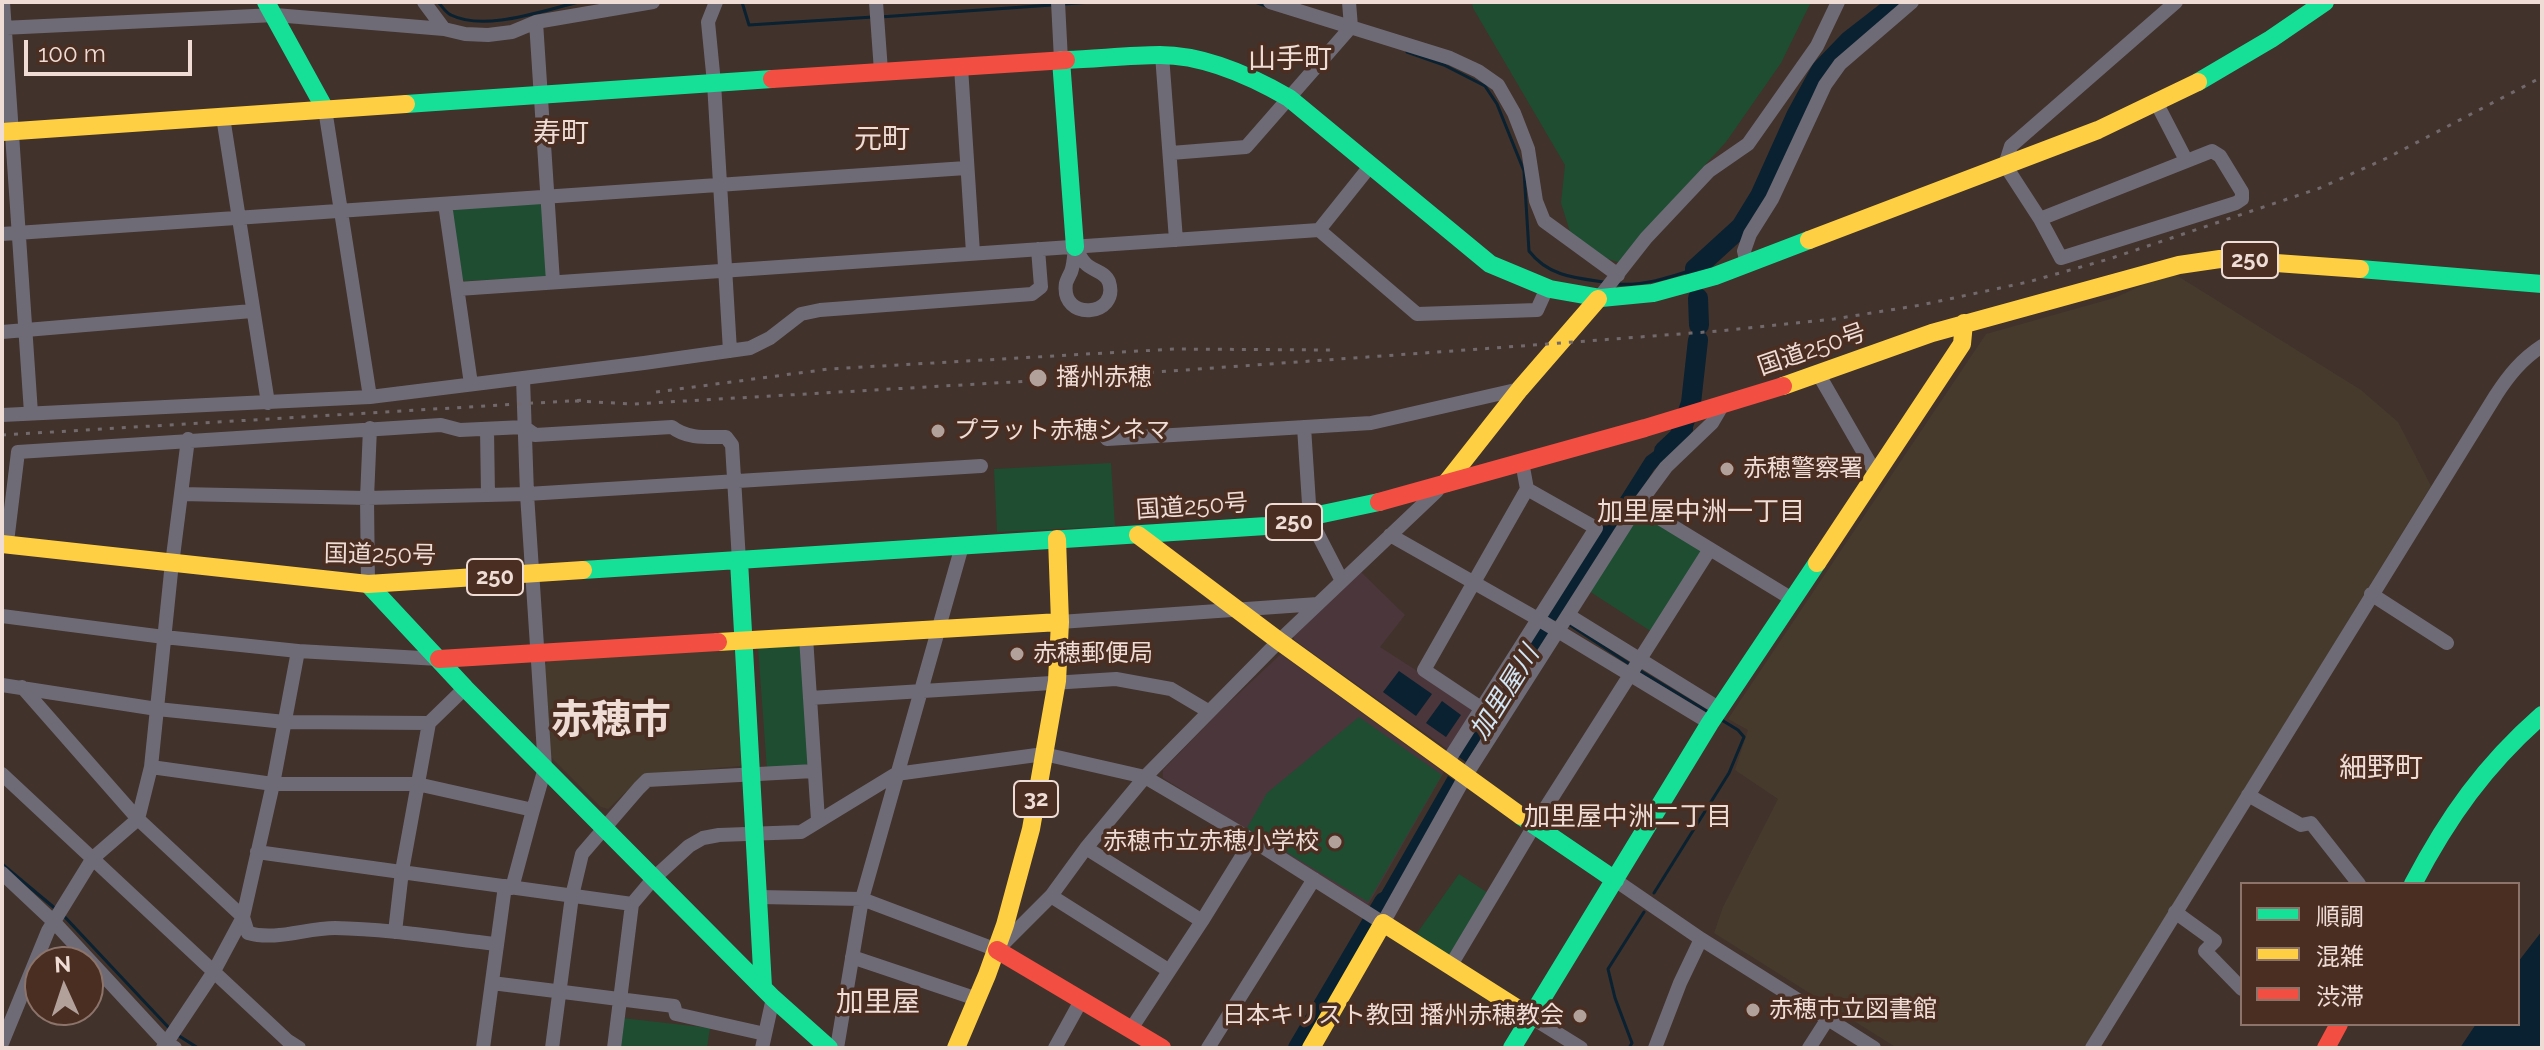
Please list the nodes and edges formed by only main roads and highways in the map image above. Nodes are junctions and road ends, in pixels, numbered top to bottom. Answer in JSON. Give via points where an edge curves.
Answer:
{"nodes":[{"id":1,"x":2325,"y":2,"type":"edge"},
{"id":2,"x":270,"y":8,"type":"edge"},
{"id":3,"x":1061,"y":60,"type":"junction"},
{"id":4,"x":325,"y":109,"type":"junction"},
{"id":5,"x":7,"y":132,"type":"edge"},
{"id":6,"x":1075,"y":247,"type":"road end"},
{"id":7,"x":2542,"y":284,"type":"edge"},
{"id":8,"x":1598,"y":299,"type":"junction"},
{"id":9,"x":1964,"y":323,"type":"junction"},
{"id":10,"x":1446,"y":483,"type":"junction"},
{"id":11,"x":1138,"y":535,"type":"junction"},
{"id":12,"x":1057,"y":539,"type":"junction"},
{"id":13,"x":3,"y":547,"type":"edge"},
{"id":14,"x":739,"y":561,"type":"junction"},
{"id":15,"x":368,"y":584,"type":"junction"},
{"id":16,"x":1060,"y":622,"type":"junction"},
{"id":17,"x":744,"y":641,"type":"junction"},
{"id":18,"x":439,"y":659,"type":"junction"},
{"id":19,"x":2542,"y":715,"type":"edge"},
{"id":20,"x":1615,"y":880,"type":"junction"},
{"id":21,"x":2414,"y":882,"type":"edge"},
{"id":22,"x":997,"y":950,"type":"junction"},
{"id":23,"x":768,"y":992,"type":"junction"},
{"id":24,"x":1531,"y":1017,"type":"junction"},
{"id":25,"x":2338,"y":1026,"type":"edge"},
{"id":26,"x":829,"y":1048,"type":"edge"},
{"id":27,"x":956,"y":1048,"type":"edge"},
{"id":28,"x":1162,"y":1048,"type":"edge"},
{"id":29,"x":1311,"y":1048,"type":"edge"},
{"id":30,"x":1512,"y":1048,"type":"edge"},
{"id":31,"x":2326,"y":1048,"type":"edge"}],
"edges":[{"from":1,"to":8,"type":"main road","via":[[2225,68],[2098,130],[1668,292]]},
{"from":2,"to":4,"type":"main road"},
{"from":3,"to":4,"type":"main road"},
{"from":3,"to":6,"type":"main road"},
{"from":3,"to":8,"type":"main road","via":[[1162,55],[1197,59],[1266,84],[1490,264],[1547,288]]},
{"from":4,"to":5,"type":"main road"},
{"from":7,"to":9,"type":"main road","name":"国道250号","number":"250","via":[[2220,259],[2179,265]]},
{"from":8,"to":10,"type":"main road"},
{"from":9,"to":10,"type":"main road","name":"国道250号","number":"250","via":[[1714,408]]},
{"from":9,"to":20,"type":"main road","via":[[1962,344],[1715,715]]},
{"from":10,"to":11,"type":"main road","name":"国道250号","number":"250","via":[[1310,519]]},
{"from":11,"to":12,"type":"main road","name":"国道250号","number":"250"},
{"from":11,"to":20,"type":"main road"},
{"from":12,"to":14,"type":"main road","name":"国道250号","number":"250"},
{"from":12,"to":16,"type":"main road","number":"32"},
{"from":13,"to":15,"type":"main road","name":"国道250号","number":"250"},
{"from":14,"to":15,"type":"main road","name":"国道250号","number":"250"},
{"from":14,"to":17,"type":"main road"},
{"from":15,"to":18,"type":"main road"},
{"from":16,"to":17,"type":"main road"},
{"from":16,"to":22,"type":"main road","number":"32","via":[[1057,681],[1031,829]]},
{"from":17,"to":18,"type":"main road"},
{"from":17,"to":23,"type":"main road"},
{"from":18,"to":23,"type":"main road"},
{"from":19,"to":21,"type":"main road","via":[[2472,783]]},
{"from":20,"to":24,"type":"main road"},
{"from":22,"to":27,"type":"main road","number":"32"},
{"from":22,"to":28,"type":"main road"},
{"from":23,"to":26,"type":"main road"},
{"from":24,"to":29,"type":"main road","via":[[1376,919]]},
{"from":24,"to":30,"type":"main road"},
{"from":25,"to":31,"type":"main road"}]}
